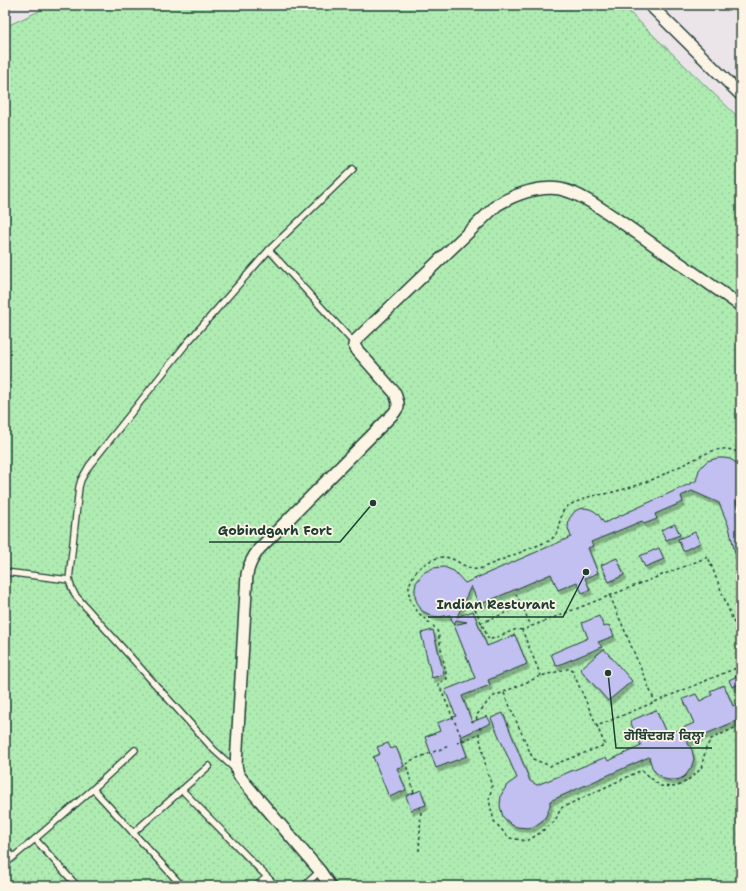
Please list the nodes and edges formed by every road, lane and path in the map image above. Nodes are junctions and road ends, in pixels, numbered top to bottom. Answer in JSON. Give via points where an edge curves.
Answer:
{"nodes":[{"id":1,"x":650,"y":5,"type":"edge"},
{"id":2,"x":741,"y":94,"type":"edge"},
{"id":3,"x":353,"y":169,"type":"dead end"},
{"id":4,"x":269,"y":250,"type":"junction"},
{"id":5,"x":741,"y":306,"type":"edge"},
{"id":6,"x":354,"y":343,"type":"junction"},
{"id":7,"x":741,"y":454,"type":"edge"},
{"id":8,"x":5,"y":572,"type":"edge"},
{"id":9,"x":69,"y":580,"type":"junction"},
{"id":10,"x":516,"y":594,"type":"dead end"},
{"id":11,"x":610,"y":596,"type":"junction"},
{"id":12,"x":522,"y":606,"type":"junction"},
{"id":13,"x":475,"y":609,"type":"dead end"},
{"id":14,"x":481,"y":623,"type":"junction"},
{"id":15,"x":531,"y":627,"type":"junction"},
{"id":16,"x":522,"y":630,"type":"junction"},
{"id":17,"x":741,"y":641,"type":"edge"},
{"id":18,"x":741,"y":666,"type":"edge"},
{"id":19,"x":541,"y":676,"type":"junction"},
{"id":20,"x":504,"y":692,"type":"junction"},
{"id":21,"x":655,"y":702,"type":"junction"},
{"id":22,"x":478,"y":720,"type":"dead end"},
{"id":23,"x":741,"y":725,"type":"edge"},
{"id":24,"x":597,"y":726,"type":"junction"},
{"id":25,"x":480,"y":727,"type":"dead end"},
{"id":26,"x":479,"y":734,"type":"junction"},
{"id":27,"x":463,"y":741,"type":"junction"},
{"id":28,"x":457,"y":743,"type":"dead end"},
{"id":29,"x":449,"y":746,"type":"dead end"},
{"id":30,"x":135,"y":750,"type":"dead end"},
{"id":31,"x":209,"y":766,"type":"dead end"},
{"id":32,"x":236,"y":770,"type":"junction"},
{"id":33,"x":93,"y":789,"type":"junction"},
{"id":34,"x":182,"y":790,"type":"junction"},
{"id":35,"x":414,"y":793,"type":"dead end"},
{"id":36,"x":419,"y":807,"type":"dead end"},
{"id":37,"x":133,"y":833,"type":"junction"},
{"id":38,"x":35,"y":839,"type":"junction"},
{"id":39,"x":5,"y":848,"type":"edge"},
{"id":40,"x":419,"y":852,"type":"dead end"},
{"id":41,"x":13,"y":857,"type":"junction"},
{"id":42,"x":5,"y":864,"type":"edge"},
{"id":43,"x":320,"y":871,"type":"junction"},
{"id":44,"x":267,"y":876,"type":"junction"},
{"id":45,"x":77,"y":886,"type":"edge"},
{"id":46,"x":182,"y":886,"type":"edge"},
{"id":47,"x":256,"y":886,"type":"edge"},
{"id":48,"x":276,"y":886,"type":"edge"},
{"id":49,"x":304,"y":886,"type":"edge"},
{"id":50,"x":330,"y":886,"type":"edge"}],
"edges":[{"from":1,"to":2,"type":"street"},
{"from":3,"to":4,"type":"lane"},
{"from":4,"to":6,"type":"lane"},
{"from":4,"to":9,"type":"lane","via":[[187,343],[84,474],[79,487]]},
{"from":5,"to":6,"type":"street","via":[[594,204],[561,189],[538,189],[511,197],[497,205]]},
{"from":6,"to":32,"type":"street","via":[[357,350],[395,393],[398,407],[259,549],[250,563],[247,574]]},
{"from":7,"to":27,"type":"path","via":[[730,449],[718,449],[654,479],[591,496],[569,505],[563,511],[559,530],[551,540],[479,569],[475,570],[442,557],[429,561],[418,570],[408,589],[410,597],[417,611],[437,630],[448,679],[438,683]]},
{"from":8,"to":9,"type":"lane"},
{"from":9,"to":32,"type":"lane","via":[[75,595],[214,750]]},
{"from":10,"to":12,"type":"path"},
{"from":11,"to":15,"type":"path"},
{"from":11,"to":17,"type":"path","via":[[708,557]]},
{"from":11,"to":21,"type":"path"},
{"from":12,"to":14,"type":"path"},
{"from":12,"to":15,"type":"path"},
{"from":13,"to":14,"type":"path"},
{"from":14,"to":16,"type":"path","via":[[489,640],[517,629]]},
{"from":15,"to":16,"type":"path"},
{"from":16,"to":19,"type":"path"},
{"from":18,"to":21,"type":"path"},
{"from":19,"to":20,"type":"path"},
{"from":19,"to":24,"type":"path","via":[[571,668]]},
{"from":20,"to":22,"type":"path","via":[[492,697],[476,716]]},
{"from":20,"to":24,"type":"path","via":[[533,759],[550,766],[605,745]]},
{"from":21,"to":24,"type":"path"},
{"from":23,"to":26,"type":"path","via":[[711,739],[701,769],[687,782],[676,787],[660,786],[642,770],[561,808],[555,821],[527,841],[509,838],[494,821],[489,800],[492,786]]},
{"from":25,"to":26,"type":"path"},
{"from":26,"to":27,"type":"path"},
{"from":27,"to":28,"type":"path"},
{"from":29,"to":35,"type":"path","via":[[406,764]]},
{"from":30,"to":33,"type":"lane"},
{"from":31,"to":34,"type":"lane"},
{"from":32,"to":43,"type":"street"},
{"from":33,"to":37,"type":"lane"},
{"from":33,"to":38,"type":"lane"},
{"from":34,"to":37,"type":"lane"},
{"from":34,"to":44,"type":"lane"},
{"from":36,"to":40,"type":"path"},
{"from":37,"to":46,"type":"lane"},
{"from":38,"to":41,"type":"lane"},
{"from":38,"to":45,"type":"lane"},
{"from":39,"to":41,"type":"lane"},
{"from":41,"to":42,"type":"lane"},
{"from":43,"to":49,"type":"lane"},
{"from":43,"to":50,"type":"street"},
{"from":44,"to":47,"type":"lane"},
{"from":44,"to":48,"type":"lane"}]}
